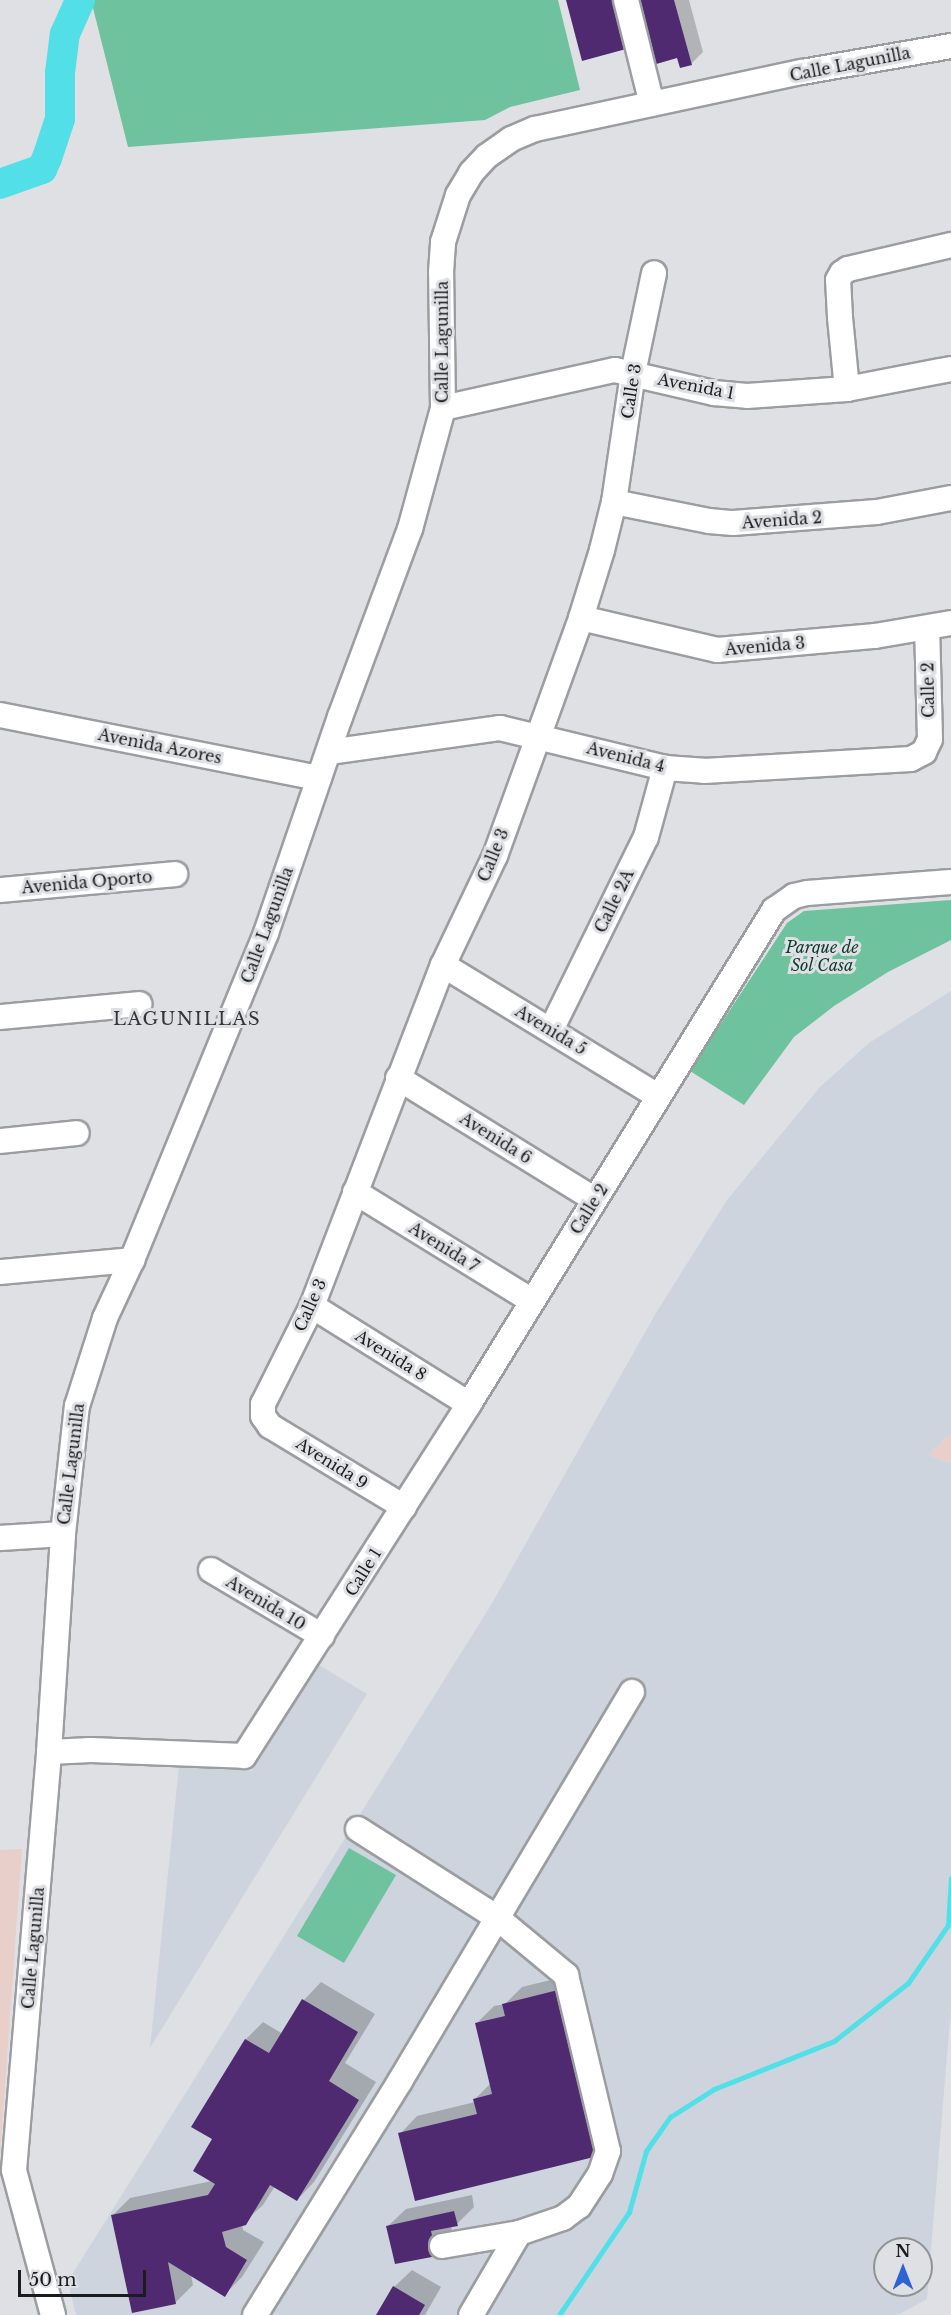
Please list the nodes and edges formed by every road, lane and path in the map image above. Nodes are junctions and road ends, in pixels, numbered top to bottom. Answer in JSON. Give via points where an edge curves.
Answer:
{"nodes":[{"id":1,"x":626,"y":0,"type":"edge"},
{"id":2,"x":951,"y":45,"type":"edge"},
{"id":3,"x":652,"y":104,"type":"junction"},
{"id":4,"x":951,"y":245,"type":"edge"},
{"id":5,"x":654,"y":273,"type":"dead end"},
{"id":6,"x":951,"y":369,"type":"edge"},
{"id":7,"x":633,"y":373,"type":"junction"},
{"id":8,"x":847,"y":389,"type":"junction"},
{"id":9,"x":443,"y":408,"type":"junction"},
{"id":10,"x":951,"y":498,"type":"edge"},
{"id":11,"x":614,"y":502,"type":"junction"},
{"id":12,"x":581,"y":618,"type":"junction"},
{"id":13,"x":951,"y":623,"type":"edge"},
{"id":14,"x":927,"y":628,"type":"junction"},
{"id":15,"x":0,"y":715,"type":"edge"},
{"id":16,"x":537,"y":735,"type":"junction"},
{"id":17,"x":329,"y":752,"type":"junction"},
{"id":18,"x":924,"y":752,"type":"joint"},
{"id":19,"x":665,"y":768,"type":"junction"},
{"id":20,"x":319,"y":778,"type":"junction"},
{"id":21,"x":174,"y":874,"type":"dead end"},
{"id":22,"x":951,"y":882,"type":"edge"},
{"id":23,"x":0,"y":890,"type":"edge"},
{"id":24,"x":443,"y":965,"type":"junction"},
{"id":25,"x":139,"y":1004,"type":"dead end"},
{"id":26,"x":0,"y":1017,"type":"edge"},
{"id":27,"x":551,"y":1030,"type":"junction"},
{"id":28,"x":399,"y":1078,"type":"junction"},
{"id":29,"x":658,"y":1096,"type":"junction"},
{"id":30,"x":77,"y":1133,"type":"dead end"},
{"id":31,"x":0,"y":1141,"type":"edge"},
{"id":32,"x":355,"y":1192,"type":"junction"},
{"id":33,"x":594,"y":1199,"type":"junction"},
{"id":34,"x":132,"y":1260,"type":"junction"},
{"id":35,"x":0,"y":1272,"type":"edge"},
{"id":36,"x":532,"y":1301,"type":"junction"},
{"id":37,"x":312,"y":1306,"type":"junction"},
{"id":38,"x":469,"y":1404,"type":"junction"},
{"id":39,"x":263,"y":1416,"type":"joint"},
{"id":40,"x":404,"y":1508,"type":"junction"},
{"id":41,"x":63,"y":1534,"type":"junction"},
{"id":42,"x":0,"y":1538,"type":"edge"},
{"id":43,"x":211,"y":1570,"type":"dead end"},
{"id":44,"x":322,"y":1636,"type":"junction"},
{"id":45,"x":632,"y":1692,"type":"dead end"},
{"id":46,"x":49,"y":1752,"type":"junction"},
{"id":47,"x":358,"y":1830,"type":"dead end"},
{"id":48,"x":496,"y":1917,"type":"junction"},
{"id":49,"x":7,"y":2171,"type":"edge"},
{"id":50,"x":519,"y":2233,"type":"junction"},
{"id":51,"x":442,"y":2246,"type":"dead end"},
{"id":52,"x":53,"y":2315,"type":"edge"},
{"id":53,"x":255,"y":2315,"type":"edge"},
{"id":54,"x":471,"y":2315,"type":"edge"}],
"edges":[{"from":1,"to":3,"type":"street"},
{"from":2,"to":3,"type":"street","name":"Calle Lagunilla"},
{"from":3,"to":9,"type":"street","name":"Calle Lagunilla","via":[[535,129],[487,156],[471,173],[458,195],[443,242]]},
{"from":4,"to":8,"type":"street","via":[[848,269],[838,280]]},
{"from":5,"to":7,"type":"street","name":"Calle 3"},
{"from":6,"to":8,"type":"street","name":"Avenida 1"},
{"from":7,"to":8,"type":"street","name":"Avenida 1","via":[[714,393],[747,396]]},
{"from":7,"to":9,"type":"street","name":"Avenida 1","via":[[615,370]]},
{"from":7,"to":11,"type":"street","name":"Calle 3"},
{"from":9,"to":17,"type":"street","name":"Calle Lagunilla","via":[[410,529]]},
{"from":10,"to":11,"type":"street","name":"Avenida 2","via":[[877,512],[733,523]]},
{"from":11,"to":12,"type":"street","name":"Calle 3"},
{"from":12,"to":14,"type":"street","name":"Avenida 3","via":[[717,650]]},
{"from":12,"to":16,"type":"street","name":"Calle 3"},
{"from":13,"to":14,"type":"street","name":"Avenida 3"},
{"from":14,"to":18,"type":"street","name":"Calle 2","via":[[930,739]]},
{"from":15,"to":20,"type":"street","name":"Avenida Azores"},
{"from":16,"to":17,"type":"street","name":"Avenida 4","via":[[500,728]]},
{"from":16,"to":19,"type":"street","name":"Avenida 4"},
{"from":16,"to":24,"type":"street","name":"Calle 3","via":[[495,856]]},
{"from":17,"to":20,"type":"street","name":"Calle Lagunilla"},
{"from":18,"to":19,"type":"street","name":"Avenida 4","via":[[911,759],[704,771]]},
{"from":19,"to":27,"type":"street","name":"Calle 2A","via":[[646,837]]},
{"from":20,"to":34,"type":"street","name":"Calle Lagunilla","via":[[266,933]]},
{"from":21,"to":23,"type":"street","name":"Avenida Oporto"},
{"from":22,"to":29,"type":"street","name":"Calle 2","via":[[807,893],[794,896],[774,910]]},
{"from":24,"to":27,"type":"street","name":"Avenida 5"},
{"from":24,"to":28,"type":"street","name":"Calle 3"},
{"from":25,"to":26,"type":"street"},
{"from":27,"to":29,"type":"street","name":"Avenida 5"},
{"from":28,"to":32,"type":"street","name":"Calle 3"},
{"from":28,"to":33,"type":"street","name":"Avenida 6"},
{"from":29,"to":33,"type":"street","name":"Calle 2"},
{"from":30,"to":31,"type":"street"},
{"from":32,"to":36,"type":"street","name":"Avenida 7"},
{"from":32,"to":37,"type":"street","name":"Calle 3"},
{"from":33,"to":36,"type":"street","name":"Calle 2"},
{"from":34,"to":35,"type":"street"},
{"from":34,"to":41,"type":"street","name":"Calle Lagunilla","via":[[105,1318],[77,1406]]},
{"from":36,"to":38,"type":"street","name":"Calle 2"},
{"from":37,"to":38,"type":"street","name":"Avenida 8"},
{"from":37,"to":39,"type":"street","name":"Calle 3","via":[[263,1404]]},
{"from":38,"to":40,"type":"street","name":"Calle 2"},
{"from":39,"to":40,"type":"street","name":"Avenida 9","via":[[270,1426]]},
{"from":40,"to":44,"type":"street","name":"Calle 1"},
{"from":41,"to":42,"type":"street"},
{"from":41,"to":46,"type":"street","name":"Calle Lagunilla"},
{"from":43,"to":44,"type":"street","name":"Avenida 10"},
{"from":44,"to":46,"type":"street","name":"Calle 1","via":[[244,1756]]},
{"from":45,"to":48,"type":"street"},
{"from":46,"to":49,"type":"street","name":"Calle Lagunilla"},
{"from":47,"to":48,"type":"street"},
{"from":48,"to":50,"type":"street","via":[[567,1975],[609,2151],[600,2174],[579,2206],[563,2218]]},
{"from":48,"to":53,"type":"street"},
{"from":49,"to":52,"type":"street","name":"Calle Lagunilla"},
{"from":50,"to":51,"type":"street"},
{"from":50,"to":54,"type":"street"}]}
